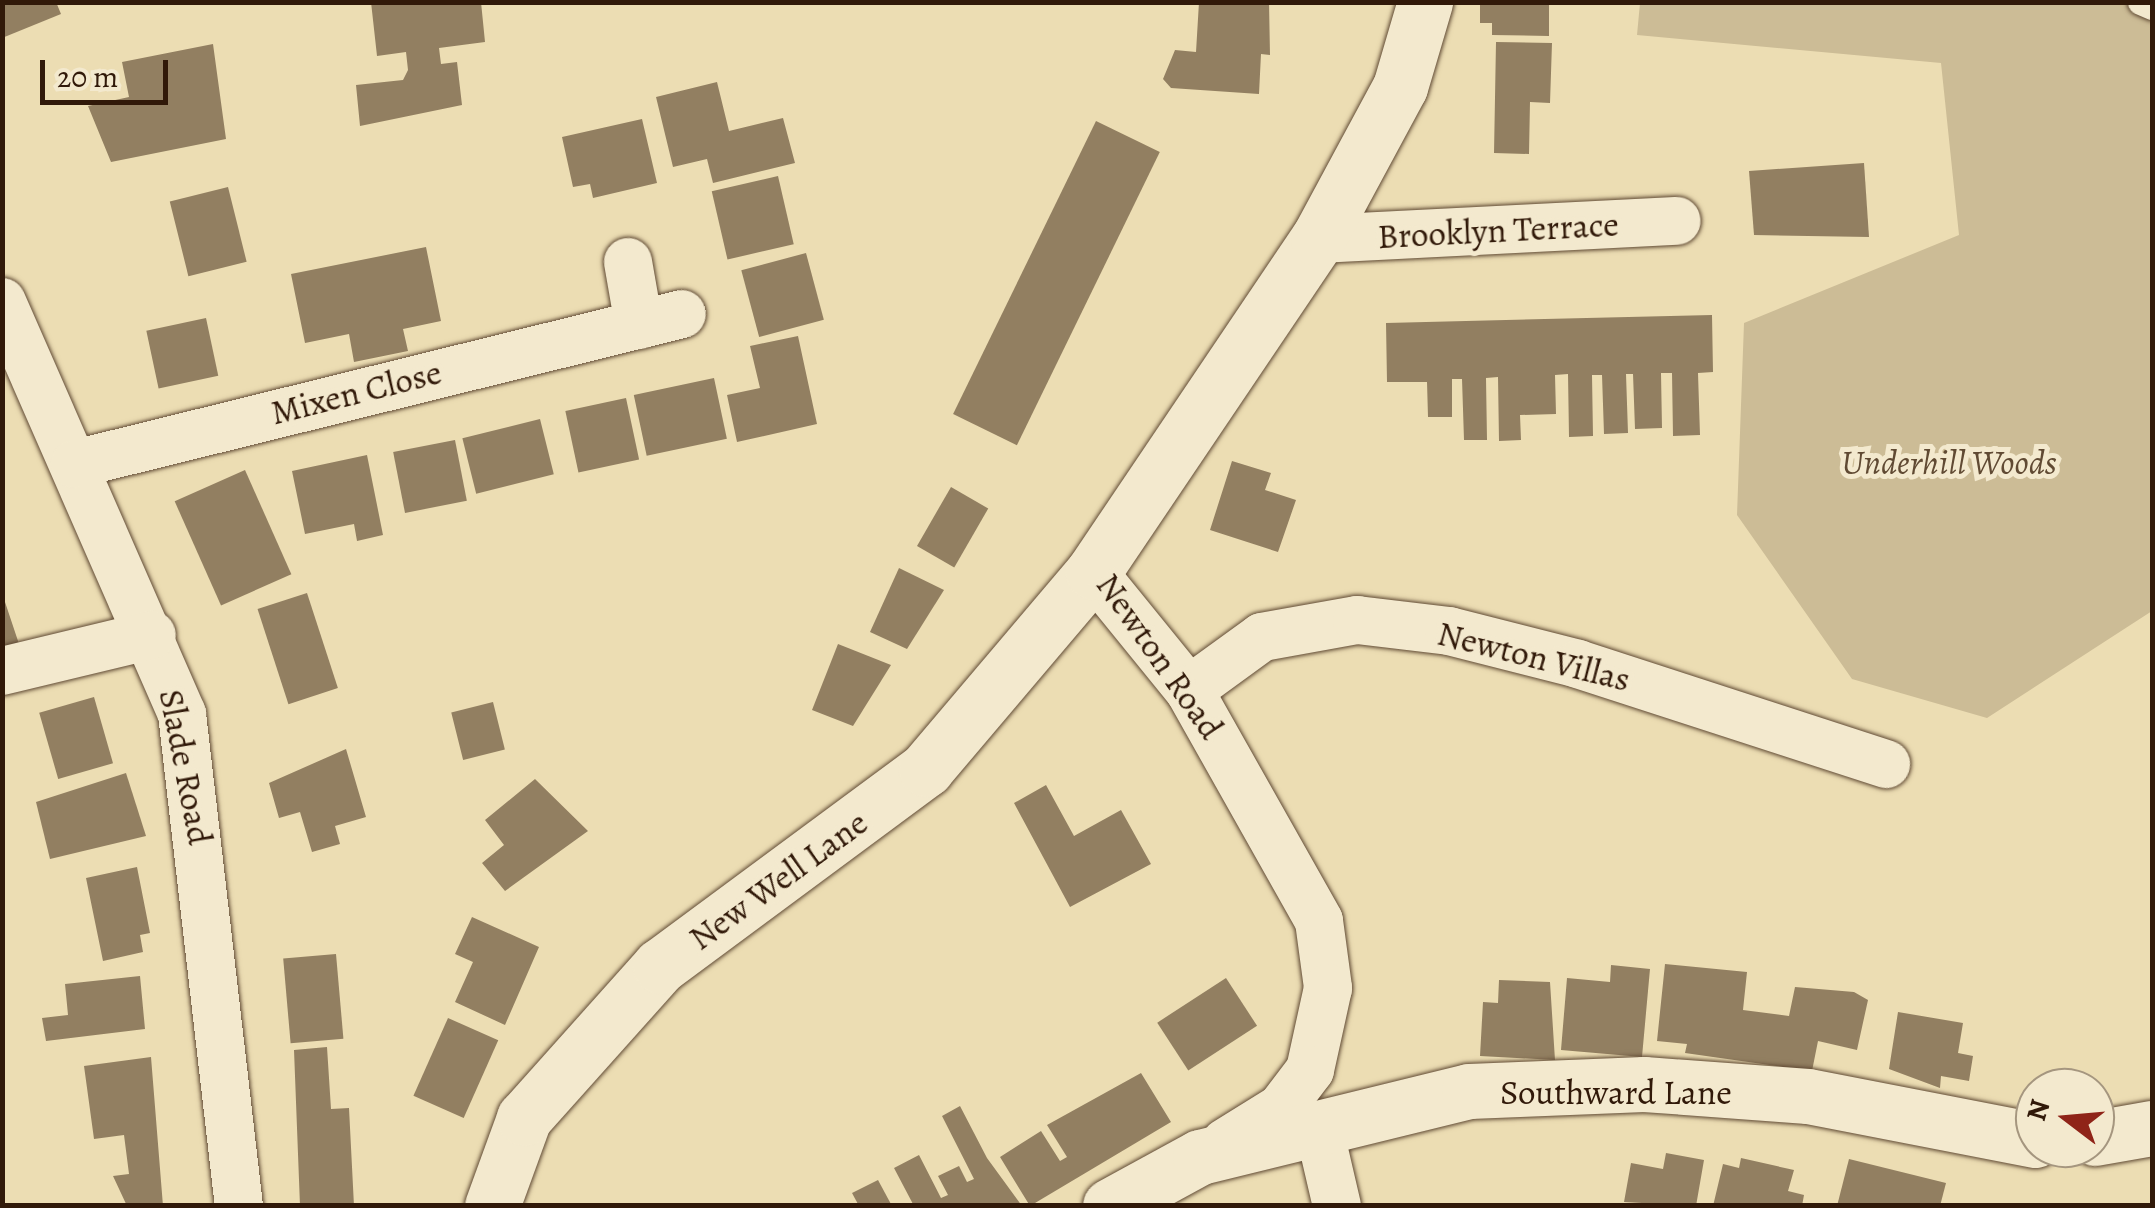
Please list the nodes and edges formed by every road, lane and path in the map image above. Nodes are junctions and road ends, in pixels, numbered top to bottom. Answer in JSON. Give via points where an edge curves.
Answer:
{"nodes":[{"id":1,"x":1425,"y":2,"type":"edge"},
{"id":2,"x":2140,"y":2,"type":"edge"},
{"id":3,"x":2152,"y":7,"type":"edge"},
{"id":4,"x":1678,"y":220,"type":"dead end"},
{"id":5,"x":1318,"y":239,"type":"junction"},
{"id":6,"x":628,"y":262,"type":"dead end"},
{"id":7,"x":2,"y":302,"type":"edge"},
{"id":8,"x":75,"y":464,"type":"junction"},
{"id":9,"x":1093,"y":572,"type":"junction"},
{"id":10,"x":152,"y":635,"type":"junction"},
{"id":11,"x":2,"y":671,"type":"edge"},
{"id":12,"x":1189,"y":690,"type":"junction"},
{"id":13,"x":1886,"y":764,"type":"dead end"},
{"id":14,"x":2152,"y":1128,"type":"edge"},
{"id":15,"x":1320,"y":1132,"type":"junction"},
{"id":16,"x":2115,"y":1134,"type":"edge"},
{"id":17,"x":2015,"y":1136,"type":"edge"},
{"id":18,"x":1200,"y":1158,"type":"junction"},
{"id":19,"x":240,"y":1206,"type":"edge"},
{"id":20,"x":492,"y":1206,"type":"edge"},
{"id":21,"x":1110,"y":1206,"type":"edge"},
{"id":22,"x":1337,"y":1206,"type":"edge"}],
"edges":[{"from":1,"to":5,"type":"street","name":"Newton Road","via":[[1400,86]]},
{"from":2,"to":3,"type":"lane"},
{"from":4,"to":5,"type":"street","name":"Brooklyn Terrace"},
{"from":5,"to":9,"type":"street","name":"Newton Road"},
{"from":6,"to":8,"type":"street","name":"Mixen Close","via":[[660,319]]},
{"from":7,"to":8,"type":"street","name":"Slade Road"},
{"from":8,"to":10,"type":"street","name":"Slade Road"},
{"from":9,"to":12,"type":"street","name":"Newton Road"},
{"from":9,"to":20,"type":"street","name":"New Well Lane","via":[[926,769],[660,966],[524,1118]]},
{"from":10,"to":11,"type":"street"},
{"from":10,"to":19,"type":"street","name":"Slade Road","via":[[196,789]]},
{"from":12,"to":13,"type":"street","name":"Newton Villas","via":[[1262,637],[1358,620],[1449,631],[1578,664]]},
{"from":12,"to":18,"type":"street","name":"Newton Road","via":[[1319,921],[1328,988],[1310,1070],[1280,1108]]},
{"from":14,"to":16,"type":"street"},
{"from":15,"to":17,"type":"street","name":"Southward Lane","via":[[1469,1091],[1644,1084],[1808,1096]]},
{"from":15,"to":18,"type":"street","name":"Southward Lane"},
{"from":15,"to":22,"type":"street"},
{"from":18,"to":21,"type":"street","name":"Newton Road"}]}
